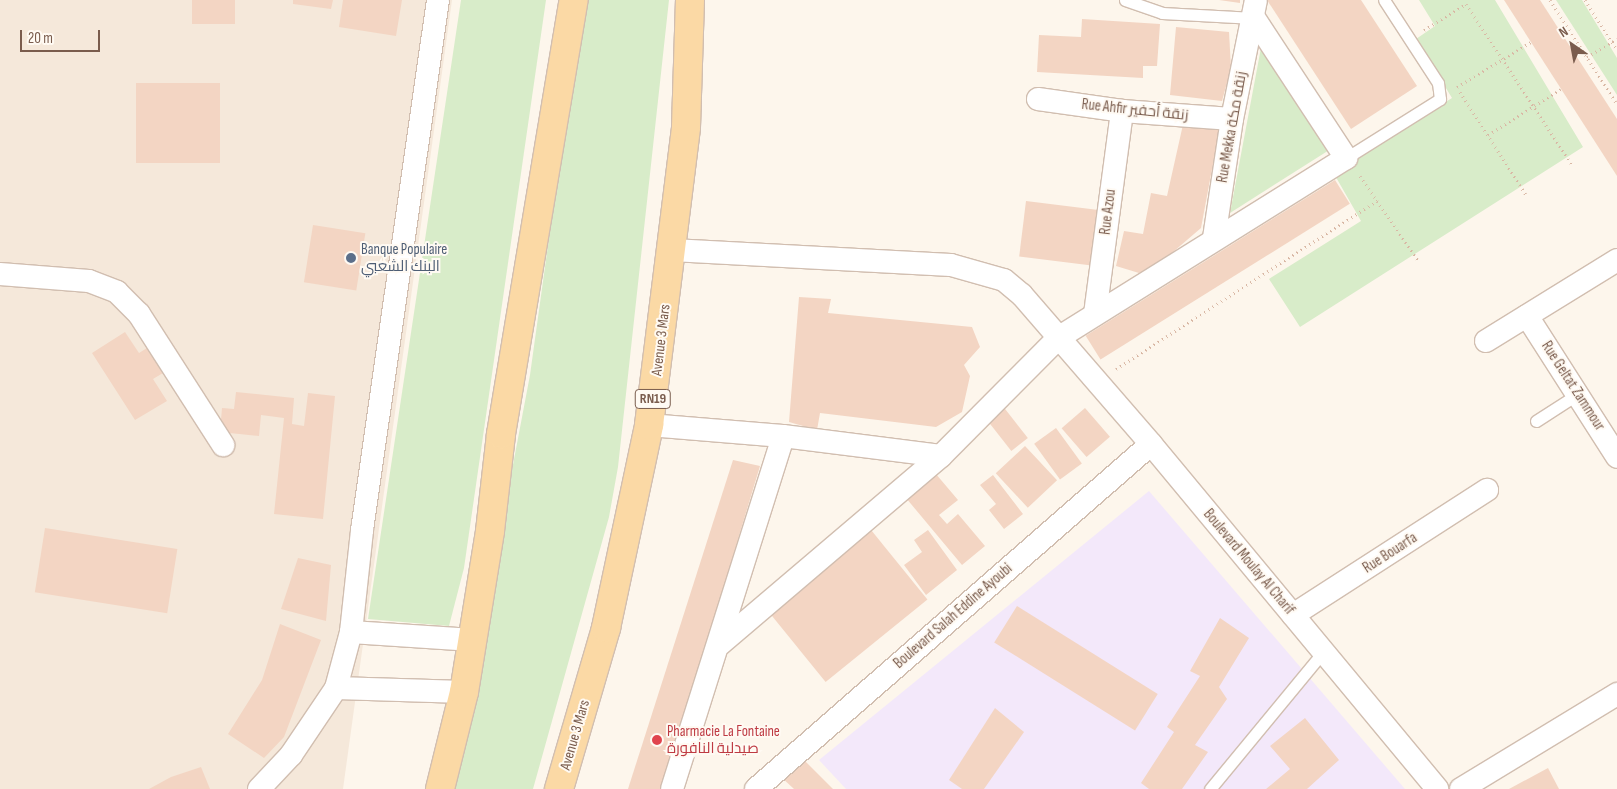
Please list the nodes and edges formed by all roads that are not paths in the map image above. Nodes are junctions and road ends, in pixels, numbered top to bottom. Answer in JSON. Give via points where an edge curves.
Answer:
{"nodes":[{"id":1,"x":438,"y":0,"type":"edge"},
{"id":2,"x":574,"y":0,"type":"edge"},
{"id":3,"x":690,"y":0,"type":"edge"},
{"id":4,"x":1125,"y":0,"type":"edge"},
{"id":5,"x":1384,"y":0,"type":"edge"},
{"id":6,"x":1255,"y":9,"type":"edge"},
{"id":7,"x":1038,"y":99,"type":"dead end"},
{"id":8,"x":1122,"y":111,"type":"junction"},
{"id":9,"x":1232,"y":119,"type":"junction"},
{"id":10,"x":1346,"y":158,"type":"junction"},
{"id":11,"x":1214,"y":238,"type":"junction"},
{"id":12,"x":672,"y":250,"type":"junction"},
{"id":13,"x":1617,"y":260,"type":"edge"},
{"id":14,"x":0,"y":274,"type":"edge"},
{"id":15,"x":1095,"y":314,"type":"junction"},
{"id":16,"x":1527,"y":316,"type":"junction"},
{"id":17,"x":1058,"y":338,"type":"junction"},
{"id":18,"x":1486,"y":341,"type":"dead end"},
{"id":19,"x":1578,"y":394,"type":"junction"},
{"id":20,"x":1536,"y":421,"type":"dead end"},
{"id":21,"x":649,"y":425,"type":"junction"},
{"id":22,"x":783,"y":436,"type":"junction"},
{"id":23,"x":1150,"y":444,"type":"junction"},
{"id":24,"x":1614,"y":444,"type":"edge"},
{"id":25,"x":223,"y":445,"type":"dead end"},
{"id":26,"x":941,"y":456,"type":"junction"},
{"id":27,"x":1487,"y":490,"type":"dead end"},
{"id":28,"x":1293,"y":616,"type":"junction"},
{"id":29,"x":351,"y":632,"type":"junction"},
{"id":30,"x":473,"y":640,"type":"junction"},
{"id":31,"x":720,"y":644,"type":"junction"},
{"id":32,"x":1323,"y":652,"type":"junction"},
{"id":33,"x":336,"y":688,"type":"junction"},
{"id":34,"x":464,"y":692,"type":"junction"},
{"id":35,"x":1617,"y":694,"type":"edge"},
{"id":36,"x":765,"y":786,"type":"edge"},
{"id":37,"x":260,"y":789,"type":"edge"},
{"id":38,"x":440,"y":789,"type":"edge"},
{"id":39,"x":559,"y":789,"type":"edge"},
{"id":40,"x":672,"y":789,"type":"edge"},
{"id":41,"x":1210,"y":789,"type":"edge"},
{"id":42,"x":1437,"y":789,"type":"edge"},
{"id":43,"x":1461,"y":789,"type":"edge"}],
"edges":[{"from":1,"to":29,"type":"street","via":[[362,530]]},
{"from":2,"to":30,"type":"main road","via":[[501,434]]},
{"from":3,"to":12,"type":"main road","name":"Avenue 3 Mars","number":"RN19","via":[[686,127]]},
{"from":4,"to":6,"type":"lane","via":[[1162,13]]},
{"from":5,"to":10,"type":"lane","via":[[1438,83],[1440,99]]},
{"from":6,"to":9,"type":"street","name":"Rue Mekka زنقة مكة"},
{"from":6,"to":10,"type":"street"},
{"from":7,"to":8,"type":"street","name":"Rue Ahfir زنقة أحفير"},
{"from":8,"to":9,"type":"street","name":"Rue Ahfir زنقة أحفير"},
{"from":8,"to":15,"type":"street","name":"Rue Azou"},
{"from":9,"to":11,"type":"street","name":"Rue Mekka زنقة مكة"},
{"from":10,"to":11,"type":"street"},
{"from":11,"to":15,"type":"street"},
{"from":12,"to":17,"type":"street","name":"Boulevard Moulay Al Charif","via":[[951,265],[985,272],[1004,280],[1022,295]]},
{"from":12,"to":21,"type":"main road","name":"Avenue 3 Mars","number":"RN19"},
{"from":13,"to":16,"type":"street"},
{"from":14,"to":25,"type":"street","via":[[89,281],[117,292],[139,314]]},
{"from":15,"to":17,"type":"street"},
{"from":16,"to":18,"type":"street"},
{"from":16,"to":19,"type":"street","name":"Rue Geltat Zammour"},
{"from":17,"to":23,"type":"street","name":"Boulevard Moulay Al Charif"},
{"from":17,"to":26,"type":"street"},
{"from":19,"to":20,"type":"lane"},
{"from":19,"to":24,"type":"street","name":"Rue Geltat Zammour"},
{"from":21,"to":22,"type":"street"},
{"from":21,"to":39,"type":"main road","name":"Avenue 3 Mars","number":"RN19","via":[[606,628]]},
{"from":22,"to":26,"type":"street"},
{"from":22,"to":31,"type":"street"},
{"from":23,"to":28,"type":"street","name":"Boulevard Moulay Al Charif"},
{"from":23,"to":36,"type":"street","name":"Boulevard Salah Eddine Ayoubi"},
{"from":26,"to":31,"type":"street"},
{"from":27,"to":28,"type":"street","name":"Rue Bouarfa"},
{"from":28,"to":32,"type":"street","name":"Boulevard Moulay Al Charif"},
{"from":29,"to":30,"type":"street"},
{"from":29,"to":33,"type":"street"},
{"from":30,"to":34,"type":"main road"},
{"from":31,"to":40,"type":"street"},
{"from":32,"to":41,"type":"lane"},
{"from":32,"to":42,"type":"street","name":"Boulevard Moulay Al Charif"},
{"from":33,"to":34,"type":"street"},
{"from":33,"to":37,"type":"street","via":[[291,755]]},
{"from":34,"to":38,"type":"main road"},
{"from":35,"to":43,"type":"street"}]}
